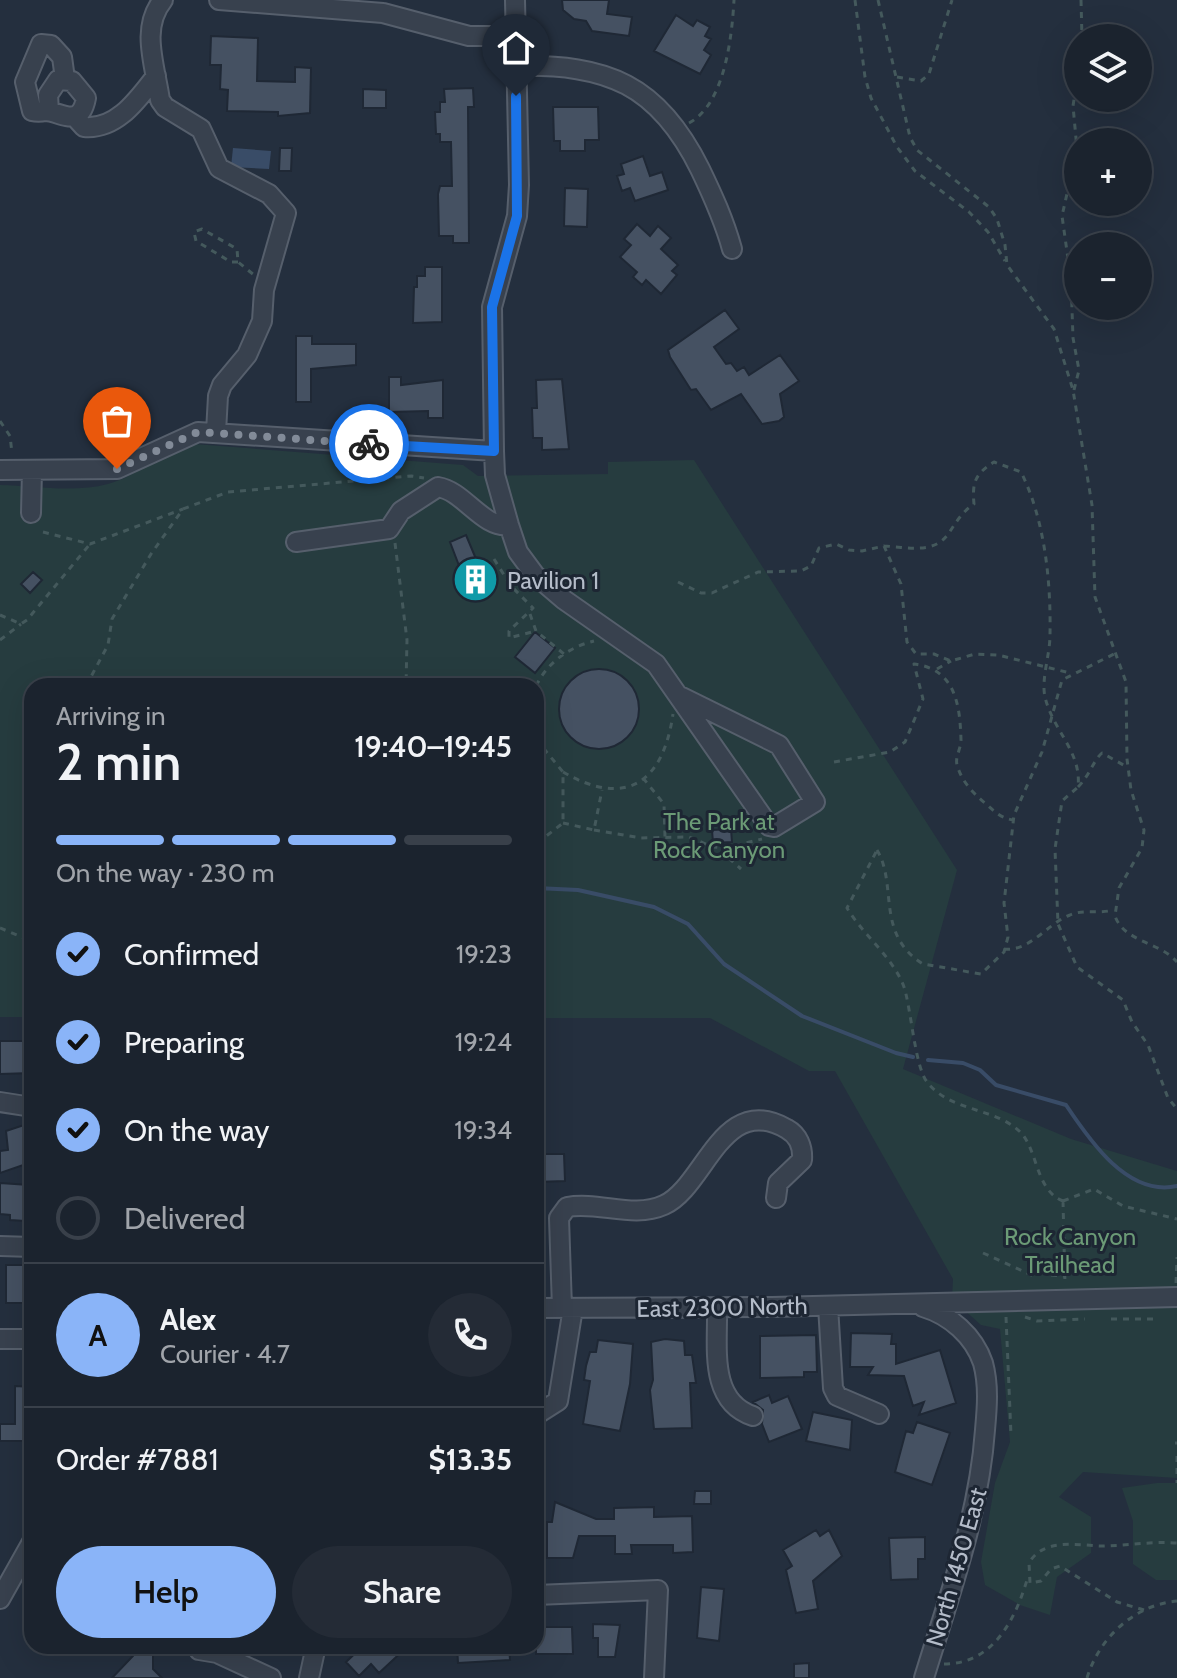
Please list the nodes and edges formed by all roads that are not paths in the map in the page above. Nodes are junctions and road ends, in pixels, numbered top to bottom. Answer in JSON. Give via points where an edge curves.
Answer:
{"nodes":[{"id":1,"x":163,"y":0,"type":"edge"},
{"id":2,"x":219,"y":0,"type":"edge"},
{"id":3,"x":515,"y":0,"type":"edge"},
{"id":4,"x":515,"y":36,"type":"junction"},
{"id":5,"x":516,"y":66,"type":"junction"},
{"id":6,"x":156,"y":76,"type":"junction"},
{"id":7,"x":65,"y":79,"type":"junction"},
{"id":8,"x":49,"y":111,"type":"junction"},
{"id":9,"x":74,"y":116,"type":"junction"},
{"id":10,"x":732,"y":249,"type":"dead end"},
{"id":11,"x":216,"y":432,"type":"junction"},
{"id":12,"x":494,"y":451,"type":"junction"},
{"id":13,"x":6,"y":470,"type":"edge"},
{"id":14,"x":32,"y":470,"type":"junction"},
{"id":15,"x":31,"y":513,"type":"dead end"},
{"id":16,"x":509,"y":525,"type":"junction"},
{"id":17,"x":296,"y":542,"type":"dead end"},
{"id":18,"x":679,"y":703,"type":"junction"},
{"id":19,"x":0,"y":1102,"type":"edge"},
{"id":20,"x":24,"y":1106,"type":"edge"},
{"id":21,"x":776,"y":1198,"type":"dead end"},
{"id":22,"x":0,"y":1246,"type":"edge"},
{"id":23,"x":24,"y":1247,"type":"edge"},
{"id":24,"x":1174,"y":1298,"type":"edge"},
{"id":25,"x":908,"y":1305,"type":"junction"},
{"id":26,"x":828,"y":1306,"type":"junction"},
{"id":27,"x":717,"y":1307,"type":"junction"},
{"id":28,"x":544,"y":1308,"type":"edge"},
{"id":29,"x":568,"y":1308,"type":"junction"},
{"id":30,"x":0,"y":1339,"type":"edge"},
{"id":31,"x":24,"y":1339,"type":"edge"},
{"id":32,"x":544,"y":1410,"type":"edge"},
{"id":33,"x":879,"y":1414,"type":"dead end"},
{"id":34,"x":753,"y":1416,"type":"dead end"},
{"id":35,"x":24,"y":1556,"type":"edge"},
{"id":36,"x":544,"y":1595,"type":"edge"},
{"id":37,"x":0,"y":1599,"type":"edge"},
{"id":38,"x":219,"y":1654,"type":"edge"},
{"id":39,"x":314,"y":1654,"type":"edge"},
{"id":40,"x":271,"y":1678,"type":"edge"},
{"id":41,"x":309,"y":1678,"type":"edge"},
{"id":42,"x":654,"y":1678,"type":"edge"},
{"id":43,"x":924,"y":1678,"type":"edge"}],
"edges":[{"from":1,"to":6,"type":"street","via":[[149,26]]},
{"from":2,"to":4,"type":"street","via":[[383,13],[469,36]]},
{"from":3,"to":4,"type":"street"},
{"from":4,"to":5,"type":"street"},
{"from":5,"to":10,"type":"street","via":[[558,65],[602,75],[642,95],[679,129],[723,216]]},
{"from":5,"to":12,"type":"street","via":[[517,216],[492,307]]},
{"from":6,"to":9,"type":"street","via":[[110,123],[84,127]]},
{"from":6,"to":11,"type":"street","via":[[160,100],[201,129],[219,168],[269,194],[286,213],[258,336],[218,396]]},
{"from":7,"to":8,"type":"street","via":[[52,85]]},
{"from":7,"to":8,"type":"street","via":[[62,57],[51,45],[41,44],[25,92],[32,111]]},
{"from":7,"to":9,"type":"street","via":[[80,86],[86,98]]},
{"from":8,"to":9,"type":"street","via":[[59,118]]},
{"from":11,"to":12,"type":"street"},
{"from":11,"to":14,"type":"street","via":[[177,439],[117,469]]},
{"from":12,"to":16,"type":"street"},
{"from":13,"to":14,"type":"street"},
{"from":14,"to":15,"type":"street"},
{"from":16,"to":17,"type":"street","via":[[498,525],[449,490],[435,488],[401,511],[392,528]]},
{"from":16,"to":18,"type":"street","via":[[518,552],[535,575],[656,664]]},
{"from":18,"to":18,"type":"street","via":[[769,826],[815,802],[779,745]]},
{"from":19,"to":20,"type":"street"},
{"from":21,"to":29,"type":"street","via":[[778,1183],[802,1160],[801,1144],[783,1127],[751,1123],[719,1140],[679,1196],[663,1206],[567,1207],[559,1218]]},
{"from":22,"to":23,"type":"street"},
{"from":24,"to":25,"type":"street","name":"East 2300 North"},
{"from":25,"to":26,"type":"street","name":"East 2300 North"},
{"from":25,"to":43,"type":"street","name":"North 1450 East","via":[[940,1314],[965,1334],[980,1357],[986,1386],[978,1492]]},
{"from":26,"to":27,"type":"street","name":"East 2300 North"},
{"from":26,"to":33,"type":"street","via":[[833,1388],[837,1396]]},
{"from":27,"to":29,"type":"street","name":"East 2300 North"},
{"from":27,"to":34,"type":"street","via":[[720,1385],[732,1406]]},
{"from":28,"to":29,"type":"street","name":"East 2300 North"},
{"from":29,"to":32,"type":"street","via":[[558,1401]]},
{"from":30,"to":31,"type":"street"},
{"from":35,"to":37,"type":"street"},
{"from":36,"to":42,"type":"street","via":[[658,1590]]},
{"from":38,"to":40,"type":"street"},
{"from":39,"to":41,"type":"street"}]}
